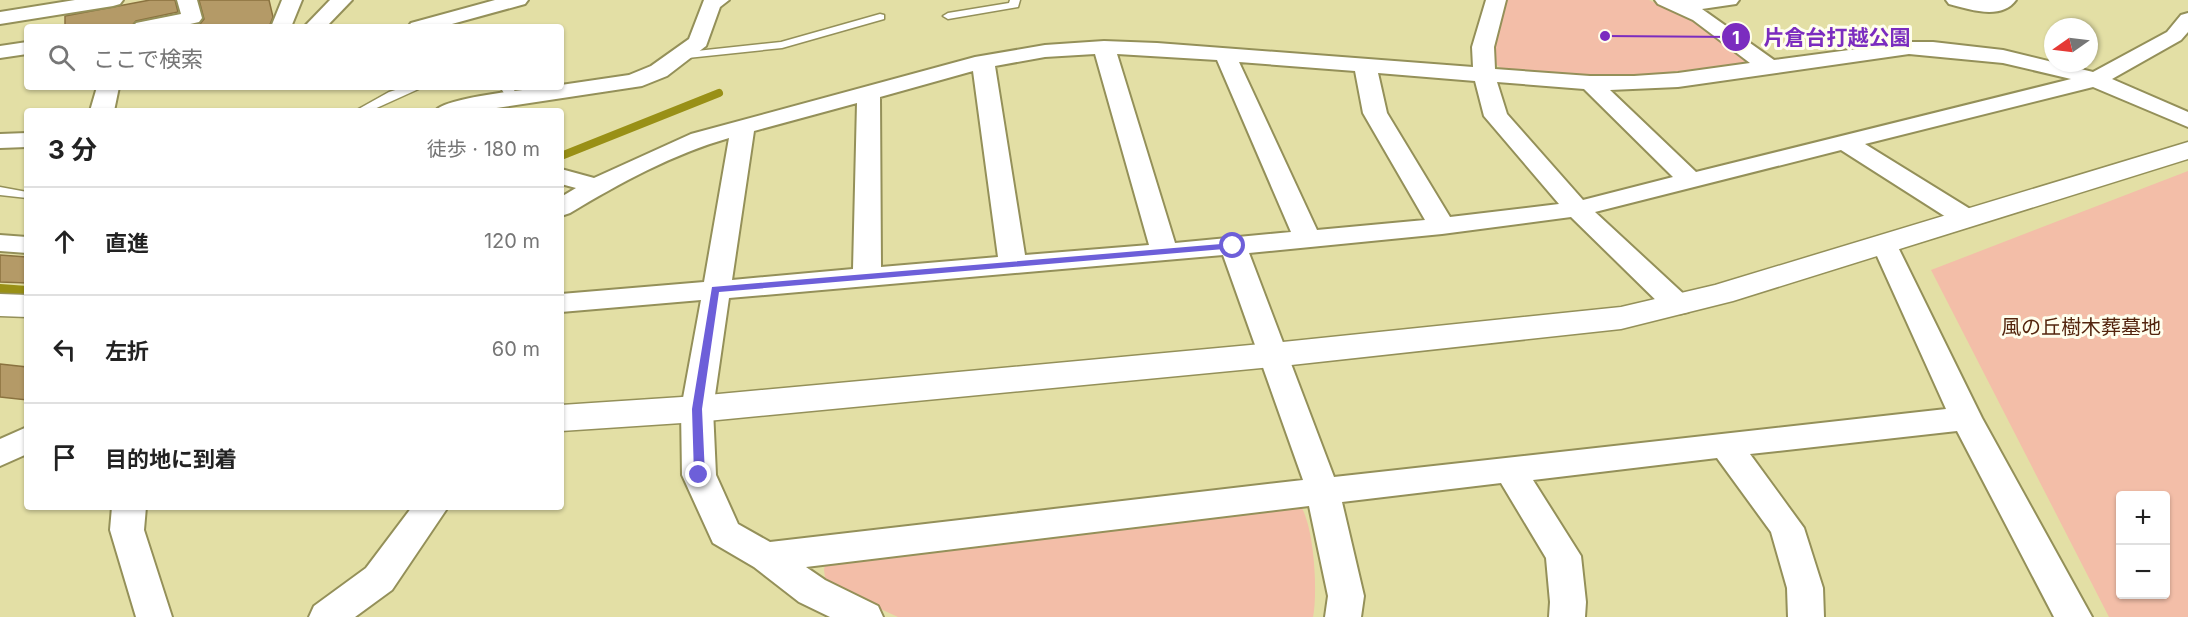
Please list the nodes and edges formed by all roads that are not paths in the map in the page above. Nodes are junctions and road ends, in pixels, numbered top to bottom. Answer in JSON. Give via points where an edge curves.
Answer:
{"nodes":[{"id":1,"x":113,"y":0,"type":"edge"},
{"id":2,"x":187,"y":0,"type":"edge"},
{"id":3,"x":292,"y":0,"type":"edge"},
{"id":4,"x":342,"y":0,"type":"edge"},
{"id":5,"x":453,"y":0,"type":"edge"},
{"id":6,"x":518,"y":0,"type":"edge"},
{"id":7,"x":719,"y":0,"type":"edge"},
{"id":8,"x":1015,"y":0,"type":"edge"},
{"id":9,"x":1496,"y":0,"type":"edge"},
{"id":10,"x":1729,"y":0,"type":"edge"},
{"id":11,"x":1956,"y":0,"type":"edge"},
{"id":12,"x":2006,"y":0,"type":"edge"},
{"id":13,"x":1672,"y":3,"type":"edge"},
{"id":14,"x":948,"y":16,"type":"dead end"},
{"id":15,"x":880,"y":17,"type":"dead end"},
{"id":16,"x":0,"y":18,"type":"edge"},
{"id":17,"x":2188,"y":19,"type":"edge"},
{"id":18,"x":159,"y":24,"type":"edge"},
{"id":19,"x":282,"y":24,"type":"edge"},
{"id":20,"x":317,"y":24,"type":"edge"},
{"id":21,"x":427,"y":24,"type":"edge"},
{"id":22,"x":430,"y":24,"type":"edge"},
{"id":23,"x":1104,"y":47,"type":"junction"},
{"id":24,"x":24,"y":48,"type":"edge"},
{"id":25,"x":0,"y":52,"type":"edge"},
{"id":26,"x":1225,"y":54,"type":"junction"},
{"id":27,"x":678,"y":56,"type":"junction"},
{"id":28,"x":983,"y":62,"type":"junction"},
{"id":29,"x":1365,"y":65,"type":"junction"},
{"id":30,"x":1769,"y":67,"type":"junction"},
{"id":31,"x":1484,"y":75,"type":"junction"},
{"id":32,"x":2094,"y":80,"type":"junction"},
{"id":33,"x":1590,"y":83,"type":"junction"},
{"id":34,"x":564,"y":88,"type":"edge"},
{"id":35,"x":107,"y":90,"type":"edge"},
{"id":36,"x":408,"y":90,"type":"edge"},
{"id":37,"x":541,"y":90,"type":"edge"},
{"id":38,"x":510,"y":93,"type":"edge"},
{"id":39,"x":869,"y":93,"type":"junction"},
{"id":40,"x":103,"y":108,"type":"edge"},
{"id":41,"x":367,"y":108,"type":"edge"},
{"id":42,"x":454,"y":108,"type":"edge"},
{"id":43,"x":2188,"y":120,"type":"edge"},
{"id":44,"x":743,"y":126,"type":"junction"},
{"id":45,"x":24,"y":140,"type":"edge"},
{"id":46,"x":0,"y":141,"type":"edge"},
{"id":47,"x":1846,"y":143,"type":"junction"},
{"id":48,"x":2188,"y":150,"type":"edge"},
{"id":49,"x":564,"y":177,"type":"edge"},
{"id":50,"x":1691,"y":181,"type":"junction"},
{"id":51,"x":595,"y":186,"type":"junction"},
{"id":52,"x":0,"y":191,"type":"edge"},
{"id":53,"x":23,"y":195,"type":"dead end"},
{"id":54,"x":564,"y":206,"type":"edge"},
{"id":55,"x":1577,"y":209,"type":"junction"},
{"id":56,"x":1966,"y":218,"type":"junction"},
{"id":57,"x":1442,"y":226,"type":"junction"},
{"id":58,"x":1307,"y":238,"type":"junction"},
{"id":59,"x":0,"y":243,"type":"edge"},
{"id":60,"x":24,"y":245,"type":"edge"},
{"id":61,"x":1885,"y":245,"type":"junction"},
{"id":62,"x":1233,"y":246,"type":"junction"},
{"id":63,"x":1164,"y":252,"type":"junction"},
{"id":64,"x":1013,"y":264,"type":"junction"},
{"id":65,"x":867,"y":277,"type":"junction"},
{"id":66,"x":715,"y":289,"type":"junction"},
{"id":67,"x":564,"y":303,"type":"edge"},
{"id":68,"x":0,"y":305,"type":"edge"},
{"id":69,"x":1678,"y":305,"type":"junction"},
{"id":70,"x":24,"y":306,"type":"edge"},
{"id":71,"x":1273,"y":355,"type":"junction"},
{"id":72,"x":697,"y":409,"type":"junction"},
{"id":73,"x":564,"y":418,"type":"edge"},
{"id":74,"x":1966,"y":418,"type":"junction"},
{"id":75,"x":24,"y":441,"type":"edge"},
{"id":76,"x":1726,"y":446,"type":"junction"},
{"id":77,"x":0,"y":454,"type":"edge"},
{"id":78,"x":1510,"y":470,"type":"junction"},
{"id":79,"x":1323,"y":491,"type":"junction"},
{"id":80,"x":129,"y":510,"type":"edge"},
{"id":81,"x":424,"y":510,"type":"edge"},
{"id":82,"x":766,"y":557,"type":"junction"},
{"id":83,"x":2066,"y":610,"type":"edge"},
{"id":84,"x":154,"y":617,"type":"edge"},
{"id":85,"x":327,"y":617,"type":"edge"},
{"id":86,"x":865,"y":617,"type":"edge"},
{"id":87,"x":1343,"y":617,"type":"edge"},
{"id":88,"x":1567,"y":617,"type":"edge"},
{"id":89,"x":1806,"y":617,"type":"edge"}],
"edges":[{"from":1,"to":16,"type":"street"},
{"from":2,"to":18,"type":"street","via":[[192,18]]},
{"from":3,"to":19,"type":"street"},
{"from":4,"to":20,"type":"street"},
{"from":5,"to":21,"type":"street"},
{"from":6,"to":22,"type":"street"},
{"from":7,"to":27,"type":"street","via":[[711,4],[699,42]]},
{"from":8,"to":14,"type":"lane","via":[[1014,5]]},
{"from":9,"to":31,"type":"street","via":[[1483,47]]},
{"from":10,"to":13,"type":"street"},
{"from":11,"to":12,"type":"street","via":[[1992,7]]},
{"from":13,"to":30,"type":"street","via":[[1700,16]]},
{"from":15,"to":27,"type":"lane","via":[[782,45]]},
{"from":17,"to":32,"type":"street","via":[[2174,36]]},
{"from":23,"to":26,"type":"street"},
{"from":23,"to":28,"type":"street","via":[[1045,51]]},
{"from":23,"to":63,"type":"street"},
{"from":24,"to":25,"type":"street"},
{"from":26,"to":29,"type":"street"},
{"from":26,"to":58,"type":"street"},
{"from":27,"to":34,"type":"street","via":[[659,71],[634,81]]},
{"from":28,"to":39,"type":"street"},
{"from":28,"to":64,"type":"street"},
{"from":29,"to":31,"type":"street"},
{"from":29,"to":57,"type":"street","via":[[1375,113]]},
{"from":30,"to":32,"type":"street","via":[[1909,48],[1947,49],[2043,64]]},
{"from":30,"to":33,"type":"street","via":[[1678,80]]},
{"from":31,"to":33,"type":"street"},
{"from":31,"to":55,"type":"street","via":[[1496,116]]},
{"from":32,"to":43,"type":"street"},
{"from":32,"to":47,"type":"street"},
{"from":33,"to":50,"type":"street"},
{"from":35,"to":40,"type":"street"},
{"from":36,"to":41,"type":"lane"},
{"from":37,"to":38,"type":"street"},
{"from":38,"to":42,"type":"street"},
{"from":39,"to":44,"type":"street"},
{"from":39,"to":65,"type":"street"},
{"from":44,"to":51,"type":"street","via":[[664,152]]},
{"from":44,"to":66,"type":"street"},
{"from":45,"to":46,"type":"street"},
{"from":47,"to":50,"type":"street"},
{"from":47,"to":56,"type":"street"},
{"from":48,"to":56,"type":"street"},
{"from":49,"to":51,"type":"street"},
{"from":50,"to":55,"type":"street"},
{"from":51,"to":54,"type":"street"},
{"from":52,"to":53,"type":"lane"},
{"from":55,"to":57,"type":"street"},
{"from":55,"to":69,"type":"street"},
{"from":56,"to":61,"type":"street"},
{"from":57,"to":58,"type":"street"},
{"from":58,"to":62,"type":"street"},
{"from":59,"to":60,"type":"street"},
{"from":61,"to":69,"type":"street"},
{"from":61,"to":74,"type":"street"},
{"from":62,"to":63,"type":"street"},
{"from":62,"to":71,"type":"street"},
{"from":63,"to":64,"type":"street"},
{"from":64,"to":65,"type":"street"},
{"from":65,"to":66,"type":"street"},
{"from":66,"to":67,"type":"street"},
{"from":66,"to":72,"type":"street"},
{"from":68,"to":70,"type":"street"},
{"from":69,"to":71,"type":"street","via":[[1622,318]]},
{"from":71,"to":72,"type":"street"},
{"from":71,"to":79,"type":"street"},
{"from":72,"to":73,"type":"street"},
{"from":72,"to":82,"type":"street","via":[[699,475],[725,533]]},
{"from":74,"to":76,"type":"street"},
{"from":74,"to":83,"type":"street"},
{"from":75,"to":77,"type":"street"},
{"from":76,"to":78,"type":"street"},
{"from":76,"to":89,"type":"street","via":[[1787,528],[1805,588]]},
{"from":78,"to":79,"type":"street"},
{"from":78,"to":88,"type":"street","via":[[1563,556]]},
{"from":79,"to":82,"type":"street"},
{"from":79,"to":87,"type":"street","via":[[1346,596]]},
{"from":80,"to":84,"type":"street","via":[[127,530]]},
{"from":81,"to":85,"type":"street","via":[[378,579]]},
{"from":82,"to":86,"type":"street","via":[[812,591]]}]}
